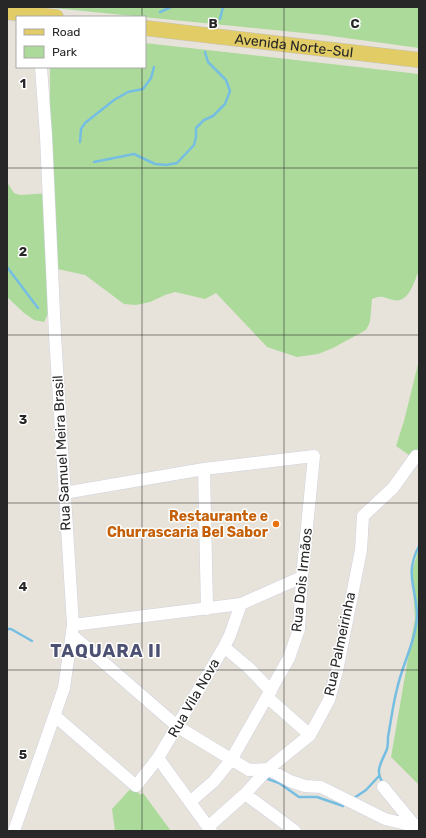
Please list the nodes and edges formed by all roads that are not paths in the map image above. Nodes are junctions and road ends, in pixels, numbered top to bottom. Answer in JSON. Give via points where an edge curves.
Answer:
{"nodes":[{"id":1,"x":7,"y":12,"type":"edge"},
{"id":2,"x":39,"y":16,"type":"edge"},
{"id":3,"x":146,"y":28,"type":"edge"},
{"id":4,"x":146,"y":37,"type":"edge"},
{"id":5,"x":419,"y":60,"type":"edge"},
{"id":6,"x":41,"y":68,"type":"edge"},
{"id":7,"x":419,"y":70,"type":"edge"},
{"id":8,"x":416,"y":456,"type":"dead end"},
{"id":9,"x":204,"y":469,"type":"junction"},
{"id":10,"x":64,"y":493,"type":"junction"},
{"id":11,"x":302,"y":577,"type":"junction"},
{"id":12,"x":241,"y":604,"type":"junction"},
{"id":13,"x":207,"y":609,"type":"junction"},
{"id":14,"x":72,"y":630,"type":"junction"},
{"id":15,"x":224,"y":647,"type":"junction"},
{"id":16,"x":269,"y":694,"type":"junction"},
{"id":17,"x":55,"y":716,"type":"junction"},
{"id":18,"x":178,"y":727,"type":"junction"},
{"id":19,"x":310,"y":735,"type":"junction"},
{"id":20,"x":158,"y":758,"type":"junction"},
{"id":21,"x":231,"y":760,"type":"junction"},
{"id":22,"x":268,"y":769,"type":"junction"},
{"id":23,"x":383,"y":787,"type":"dead end"},
{"id":24,"x":245,"y":794,"type":"junction"},
{"id":25,"x":190,"y":802,"type":"junction"},
{"id":26,"x":417,"y":827,"type":"edge"},
{"id":27,"x":209,"y":829,"type":"edge"},
{"id":28,"x":14,"y":831,"type":"edge"},
{"id":29,"x":295,"y":831,"type":"edge"}],
"edges":[{"from":1,"to":2,"type":"main road"},
{"from":3,"to":5,"type":"main road","name":"Avenida Norte-Sul"},
{"from":4,"to":7,"type":"main road","name":"Avenida Norte-Sul"},
{"from":6,"to":10,"type":"street","name":"Rua Samuel Meira Brasil"},
{"from":8,"to":19,"type":"street","name":"Rua Palmeirinha","via":[[393,488],[363,516],[360,550],[337,671],[329,700]]},
{"from":9,"to":10,"type":"street"},
{"from":9,"to":11,"type":"street","name":"Rua Dois Irmãos","via":[[314,456]]},
{"from":9,"to":13,"type":"street"},
{"from":10,"to":14,"type":"street","name":"Rua Samuel Meira Brasil"},
{"from":11,"to":12,"type":"street"},
{"from":11,"to":16,"type":"street","name":"Rua Dois Irmãos","via":[[299,629],[289,658]]},
{"from":12,"to":13,"type":"street"},
{"from":12,"to":15,"type":"street","name":"Rua Vila Nova"},
{"from":13,"to":14,"type":"street"},
{"from":14,"to":17,"type":"street","name":"Rua Samuel Meira Brasil","via":[[64,688]]},
{"from":14,"to":18,"type":"street"},
{"from":15,"to":16,"type":"street","via":[[248,668]]},
{"from":15,"to":18,"type":"street","name":"Rua Vila Nova"},
{"from":16,"to":19,"type":"street"},
{"from":16,"to":21,"type":"street","name":"Rua Dois Irmãos"},
{"from":17,"to":20,"type":"street","name":"Rua Vila Nova","via":[[136,786]]},
{"from":17,"to":28,"type":"street","name":"Rua Samuel Meira Brasil"},
{"from":18,"to":20,"type":"street","name":"Rua Vila Nova"},
{"from":18,"to":21,"type":"street"},
{"from":19,"to":22,"type":"street","name":"Rua Palmeirinha"},
{"from":20,"to":25,"type":"street"},
{"from":21,"to":22,"type":"street","via":[[249,770]]},
{"from":21,"to":25,"type":"street","name":"Rua Dois Irmãos","via":[[214,781]]},
{"from":22,"to":24,"type":"street","name":"Rua Palmeirinha"},
{"from":22,"to":26,"type":"street","via":[[290,781],[305,786],[321,787],[385,819]]},
{"from":23,"to":26,"type":"street"},
{"from":24,"to":27,"type":"street","name":"Rua Palmeirinha"},
{"from":24,"to":29,"type":"street"},
{"from":25,"to":27,"type":"street"}]}
